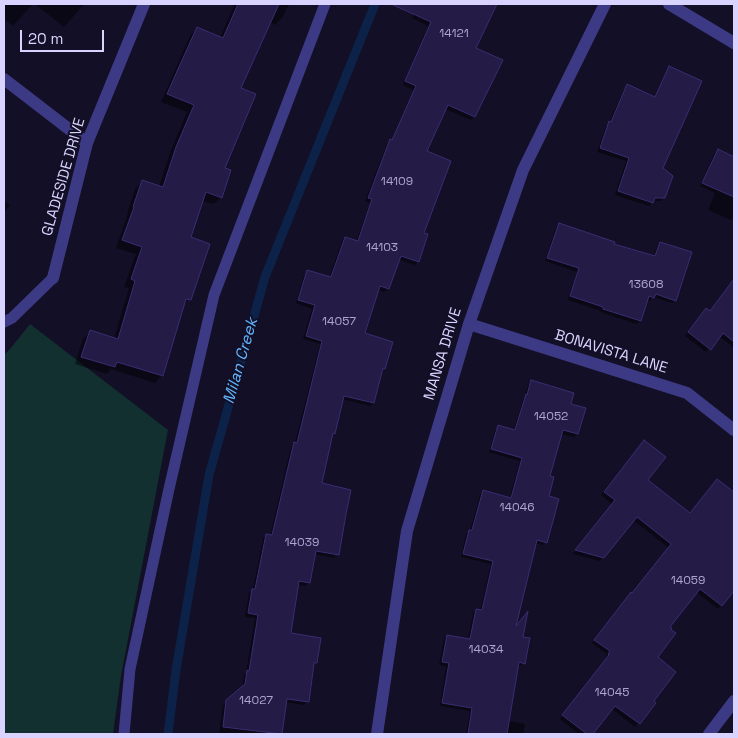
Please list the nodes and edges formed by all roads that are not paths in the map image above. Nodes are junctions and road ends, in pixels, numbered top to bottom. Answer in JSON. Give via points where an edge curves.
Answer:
{"nodes":[{"id":1,"x":144,"y":4,"type":"edge"},
{"id":2,"x":325,"y":4,"type":"edge"},
{"id":3,"x":605,"y":4,"type":"edge"},
{"id":4,"x":669,"y":4,"type":"edge"},
{"id":5,"x":734,"y":43,"type":"edge"},
{"id":6,"x":4,"y":79,"type":"edge"},
{"id":7,"x":87,"y":143,"type":"junction"},
{"id":8,"x":53,"y":278,"type":"joint"},
{"id":9,"x":4,"y":322,"type":"edge"},
{"id":10,"x":469,"y":324,"type":"junction"},
{"id":11,"x":734,"y":430,"type":"edge"},
{"id":12,"x":734,"y":701,"type":"edge"},
{"id":13,"x":124,"y":734,"type":"edge"},
{"id":14,"x":377,"y":734,"type":"edge"},
{"id":15,"x":709,"y":734,"type":"edge"}],
"edges":[{"from":1,"to":7,"type":"street","name":"GLADESIDE DRIVE"},
{"from":2,"to":13,"type":"lane","via":[[214,295],[130,669]]},
{"from":3,"to":10,"type":"street","name":"MANSA DRIVE","via":[[523,170]]},
{"from":4,"to":5,"type":"street"},
{"from":6,"to":7,"type":"street"},
{"from":7,"to":8,"type":"street","name":"GLADESIDE DRIVE"},
{"from":8,"to":9,"type":"lane"},
{"from":10,"to":11,"type":"street","name":"BONAVISTA LANE","via":[[687,393]]},
{"from":10,"to":14,"type":"street","name":"MANSA DRIVE","via":[[407,531]]},
{"from":12,"to":15,"type":"street"}]}
